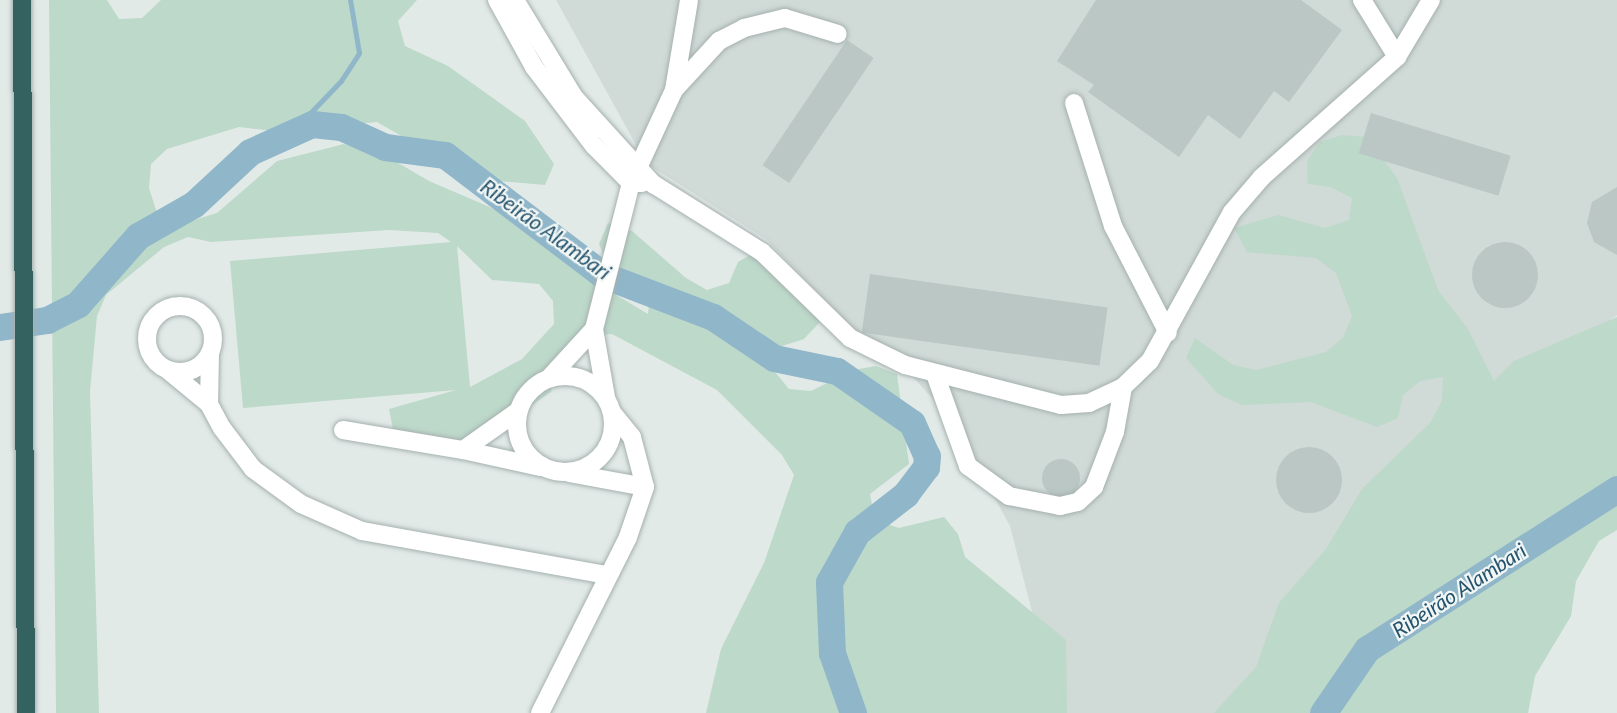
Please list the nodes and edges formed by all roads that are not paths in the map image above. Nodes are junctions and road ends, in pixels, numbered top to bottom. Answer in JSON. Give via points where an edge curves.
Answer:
{"nodes":[{"id":1,"x":22,"y":0,"type":"edge"},
{"id":2,"x":35,"y":0,"type":"edge"},
{"id":3,"x":497,"y":0,"type":"edge"},
{"id":4,"x":515,"y":0,"type":"edge"},
{"id":5,"x":689,"y":0,"type":"edge"},
{"id":6,"x":1362,"y":0,"type":"edge"},
{"id":7,"x":1431,"y":0,"type":"edge"},
{"id":8,"x":838,"y":34,"type":"dead end"},
{"id":9,"x":1397,"y":57,"type":"junction"},
{"id":10,"x":674,"y":90,"type":"junction"},
{"id":11,"x":1074,"y":103,"type":"dead end"},
{"id":12,"x":23,"y":133,"type":"junction"},
{"id":13,"x":635,"y":176,"type":"junction"},
{"id":14,"x":596,"y":322,"type":"junction"},
{"id":15,"x":1168,"y":333,"type":"junction"},
{"id":16,"x":210,"y":353,"type":"junction"},
{"id":17,"x":165,"y":368,"type":"junction"},
{"id":18,"x":935,"y":374,"type":"junction"},
{"id":19,"x":550,"y":377,"type":"junction"},
{"id":20,"x":1123,"y":387,"type":"junction"},
{"id":21,"x":209,"y":404,"type":"junction"},
{"id":22,"x":609,"y":405,"type":"junction"},
{"id":23,"x":518,"y":411,"type":"junction"},
{"id":24,"x":343,"y":430,"type":"dead end"},
{"id":25,"x":463,"y":450,"type":"junction"},
{"id":26,"x":545,"y":468,"type":"junction"},
{"id":27,"x":564,"y":472,"type":"junction"},
{"id":28,"x":645,"y":487,"type":"junction"},
{"id":29,"x":606,"y":575,"type":"junction"},
{"id":30,"x":26,"y":713,"type":"edge"},
{"id":31,"x":540,"y":713,"type":"edge"}],
"edges":[{"from":1,"to":12,"type":"highway"},
{"from":2,"to":12,"type":"highway"},
{"from":3,"to":13,"type":"street","via":[[563,106]]},
{"from":4,"to":13,"type":"street","via":[[574,97]]},
{"from":5,"to":10,"type":"street"},
{"from":6,"to":9,"type":"street"},
{"from":7,"to":9,"type":"street"},
{"from":8,"to":10,"type":"street","via":[[785,18],[753,24],[719,41]]},
{"from":9,"to":15,"type":"street","via":[[1262,177],[1232,212]]},
{"from":10,"to":13,"type":"street"},
{"from":11,"to":15,"type":"street","via":[[1113,226]]},
{"from":12,"to":30,"type":"highway"},
{"from":13,"to":14,"type":"street"},
{"from":13,"to":18,"type":"street","via":[[762,252],[850,338],[878,355]]},
{"from":14,"to":19,"type":"street"},
{"from":14,"to":22,"type":"street"},
{"from":15,"to":20,"type":"street"},
{"from":16,"to":17,"type":"street","via":[[196,368]]},
{"from":16,"to":17,"type":"street","via":[[213,332],[201,313],[169,307],[148,332],[150,353]]},
{"from":16,"to":21,"type":"street"},
{"from":17,"to":21,"type":"street"},
{"from":18,"to":20,"type":"street","via":[[1061,405],[1089,403]]},
{"from":18,"to":20,"type":"street","via":[[968,466],[1009,496],[1060,506],[1078,502],[1094,488],[1115,432]]},
{"from":19,"to":22,"type":"street","via":[[581,378]]},
{"from":19,"to":23,"type":"street","via":[[536,385]]},
{"from":21,"to":29,"type":"street","via":[[253,469],[330,520],[362,531]]},
{"from":22,"to":27,"type":"street","via":[[608,447],[597,461]]},
{"from":22,"to":28,"type":"street","via":[[632,436]]},
{"from":23,"to":25,"type":"street"},
{"from":23,"to":26,"type":"street","via":[[525,450]]},
{"from":24,"to":25,"type":"street"},
{"from":25,"to":26,"type":"street"},
{"from":26,"to":27,"type":"street"},
{"from":27,"to":28,"type":"street"},
{"from":28,"to":29,"type":"street","via":[[628,537]]},
{"from":29,"to":31,"type":"street"}]}
